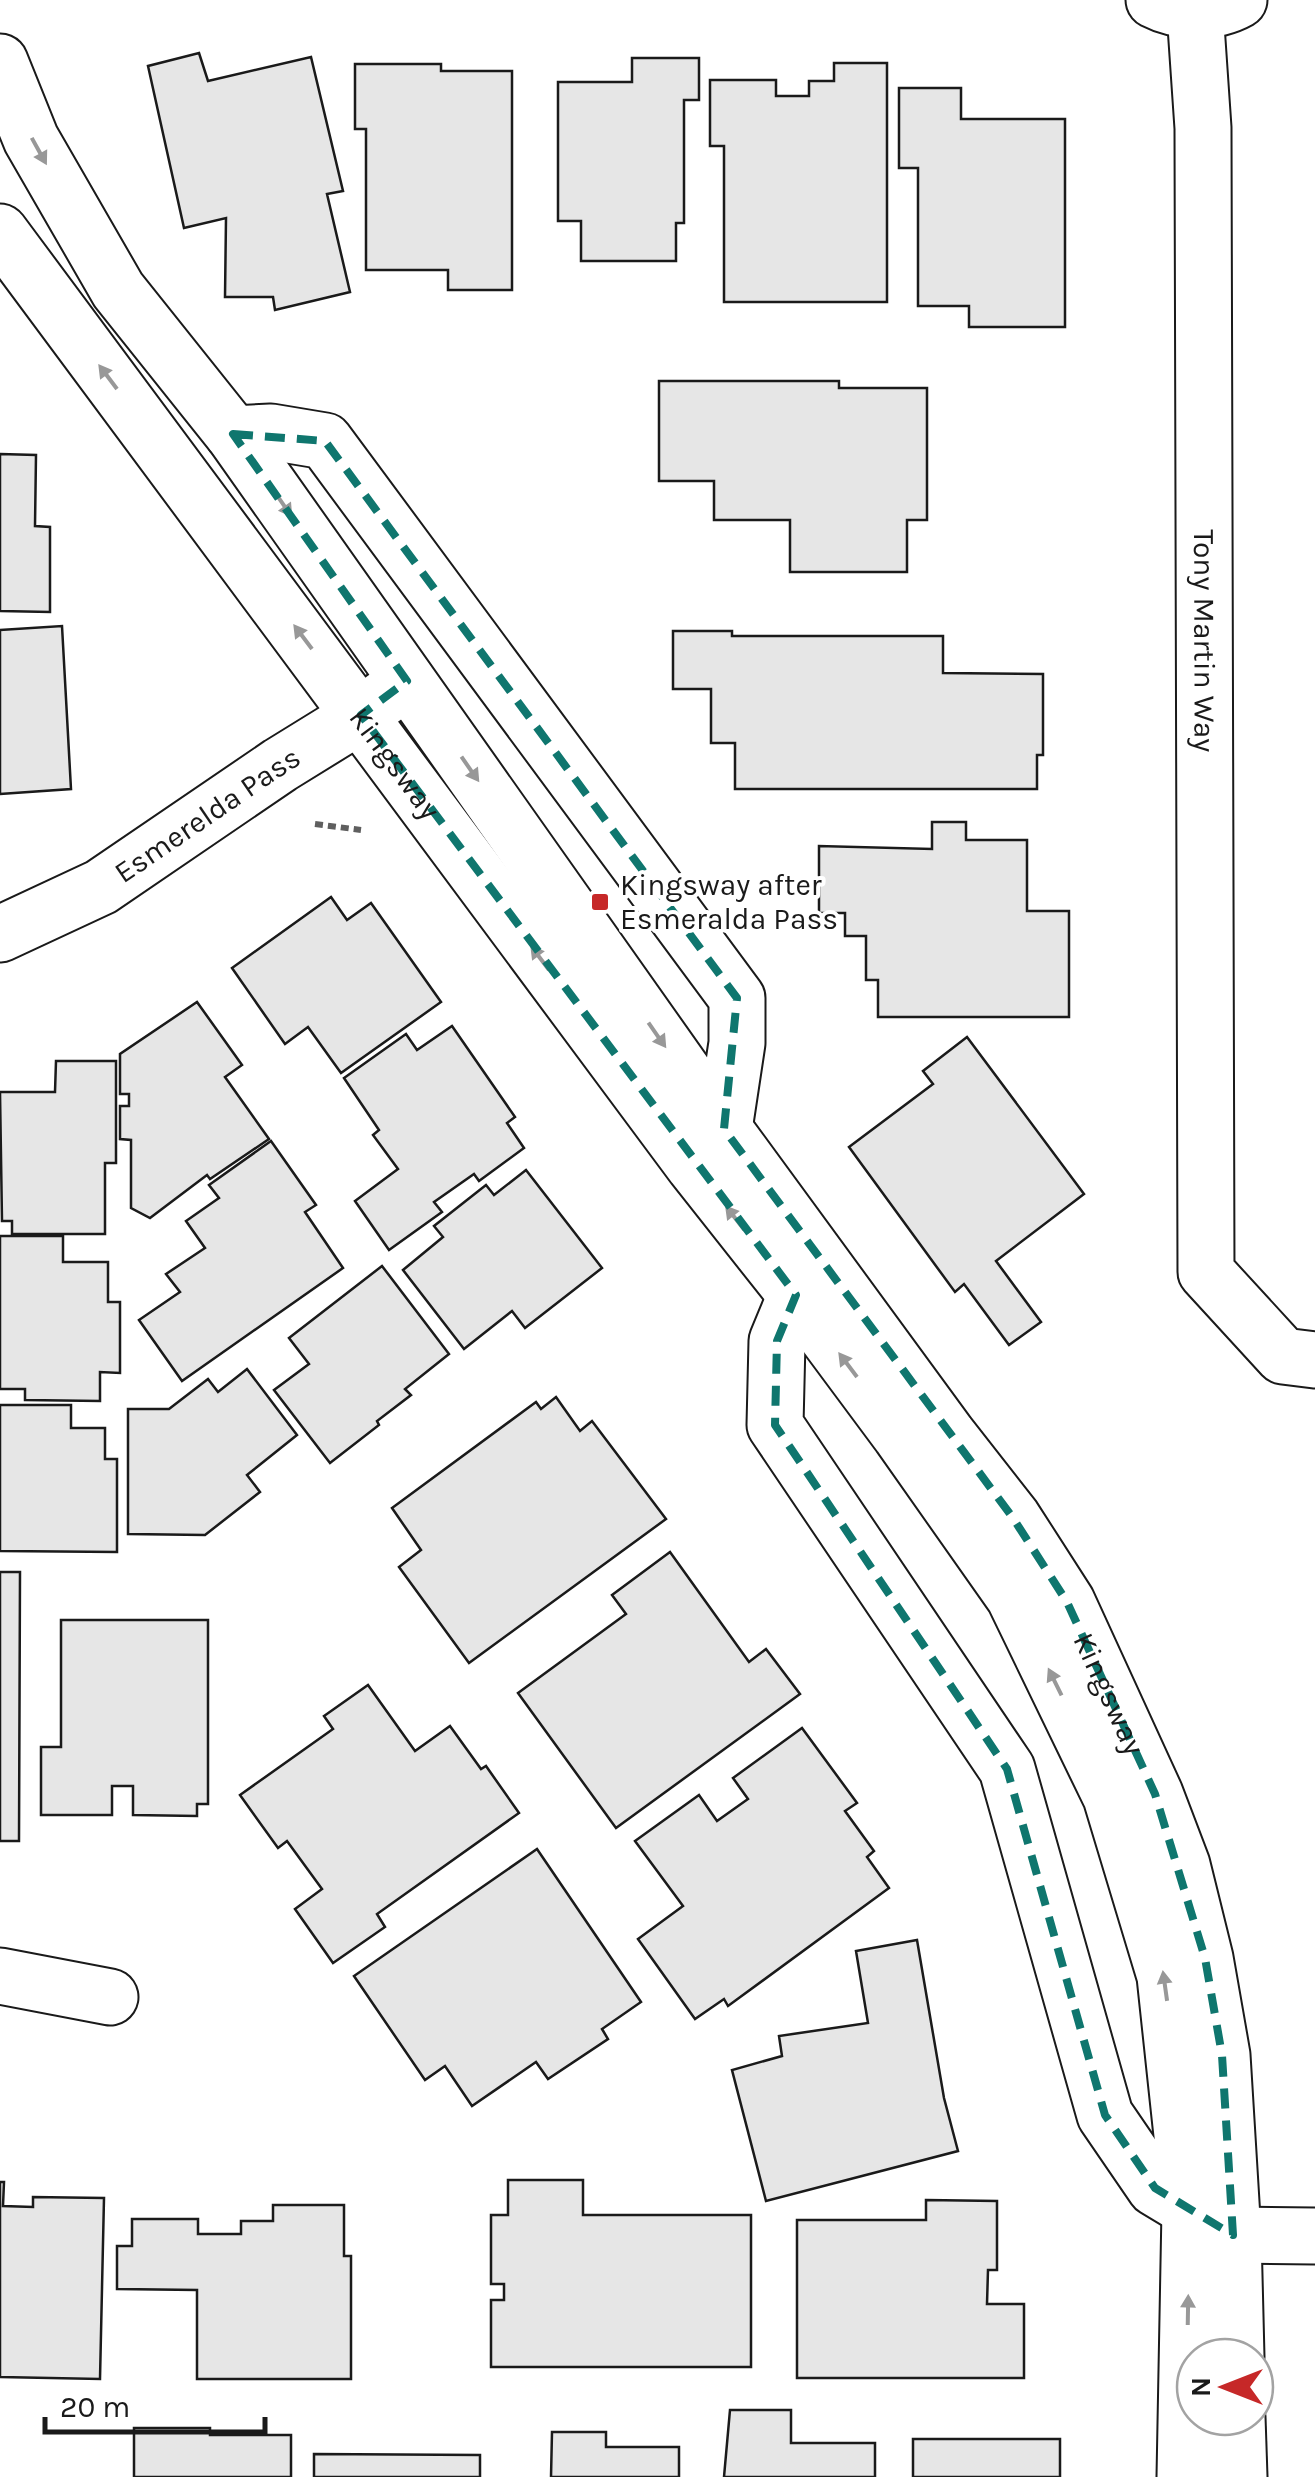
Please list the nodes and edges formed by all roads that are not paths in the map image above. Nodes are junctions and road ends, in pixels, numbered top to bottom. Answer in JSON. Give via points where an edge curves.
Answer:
{"nodes":[{"id":1,"x":1196,"y":4,"type":"edge"},
{"id":2,"x":0,"y":62,"type":"edge"},
{"id":3,"x":0,"y":232,"type":"edge"},
{"id":4,"x":234,"y":434,"type":"junction"},
{"id":5,"x":408,"y":680,"type":"junction"},
{"id":6,"x":361,"y":715,"type":"junction"},
{"id":7,"x":0,"y":934,"type":"edge"},
{"id":8,"x":724,"y":1130,"type":"junction"},
{"id":9,"x":796,"y":1295,"type":"junction"},
{"id":10,"x":1315,"y":1360,"type":"edge"},
{"id":11,"x":0,"y":1976,"type":"edge"},
{"id":12,"x":110,"y":1997,"type":"dead end"},
{"id":13,"x":1212,"y":2223,"type":"junction"},
{"id":14,"x":1315,"y":2236,"type":"edge"},
{"id":15,"x":1232,"y":2337,"type":"edge"},
{"id":16,"x":1237,"y":2437,"type":"edge"},
{"id":17,"x":1185,"y":2477,"type":"edge"},
{"id":18,"x":1238,"y":2477,"type":"edge"}],
"edges":[{"from":1,"to":10,"type":"main road","name":"Tony Martin Way","via":[[1203,148],[1206,1272],[1284,1356]]},
{"from":2,"to":4,"type":"main road","name":"Kingsway","one_way":true,"via":[[31,138],[118,290]]},
{"from":6,"to":3,"type":"main road","name":"Kingsway","one_way":true},
{"from":4,"to":5,"type":"main road","name":"Kingsway","one_way":true},
{"from":4,"to":8,"type":"main road","via":[[325,441],[737,998]]},
{"from":5,"to":6,"type":"main road","name":"Esmerelda Pass"},
{"from":5,"to":8,"type":"main road","name":"Kingsway","one_way":true},
{"from":6,"to":7,"type":"main road","name":"Esmerelda Pass","via":[[101,887]]},
{"from":9,"to":6,"type":"main road","name":"Kingsway","one_way":true},
{"from":8,"to":13,"type":"main road","name":"Kingsway","via":[[1013,1518],[1066,1602],[1155,1794],[1182,1865],[1222,2055]]},
{"from":13,"to":9,"type":"main road","name":"Kingsway","one_way":true,"via":[[1165,1976],[1111,1797],[1014,1597]]},
{"from":9,"to":13,"type":"main road","via":[[778,1341],[775,1426],[1006,1769],[1104,2115],[1155,2188]]},
{"from":11,"to":12,"type":"main road"},
{"from":13,"to":14,"type":"main road"},
{"from":13,"to":15,"type":"main road","name":"Kingsway"},
{"from":17,"to":13,"type":"main road","name":"Kingsway","one_way":true},
{"from":16,"to":18,"type":"main road"}]}
